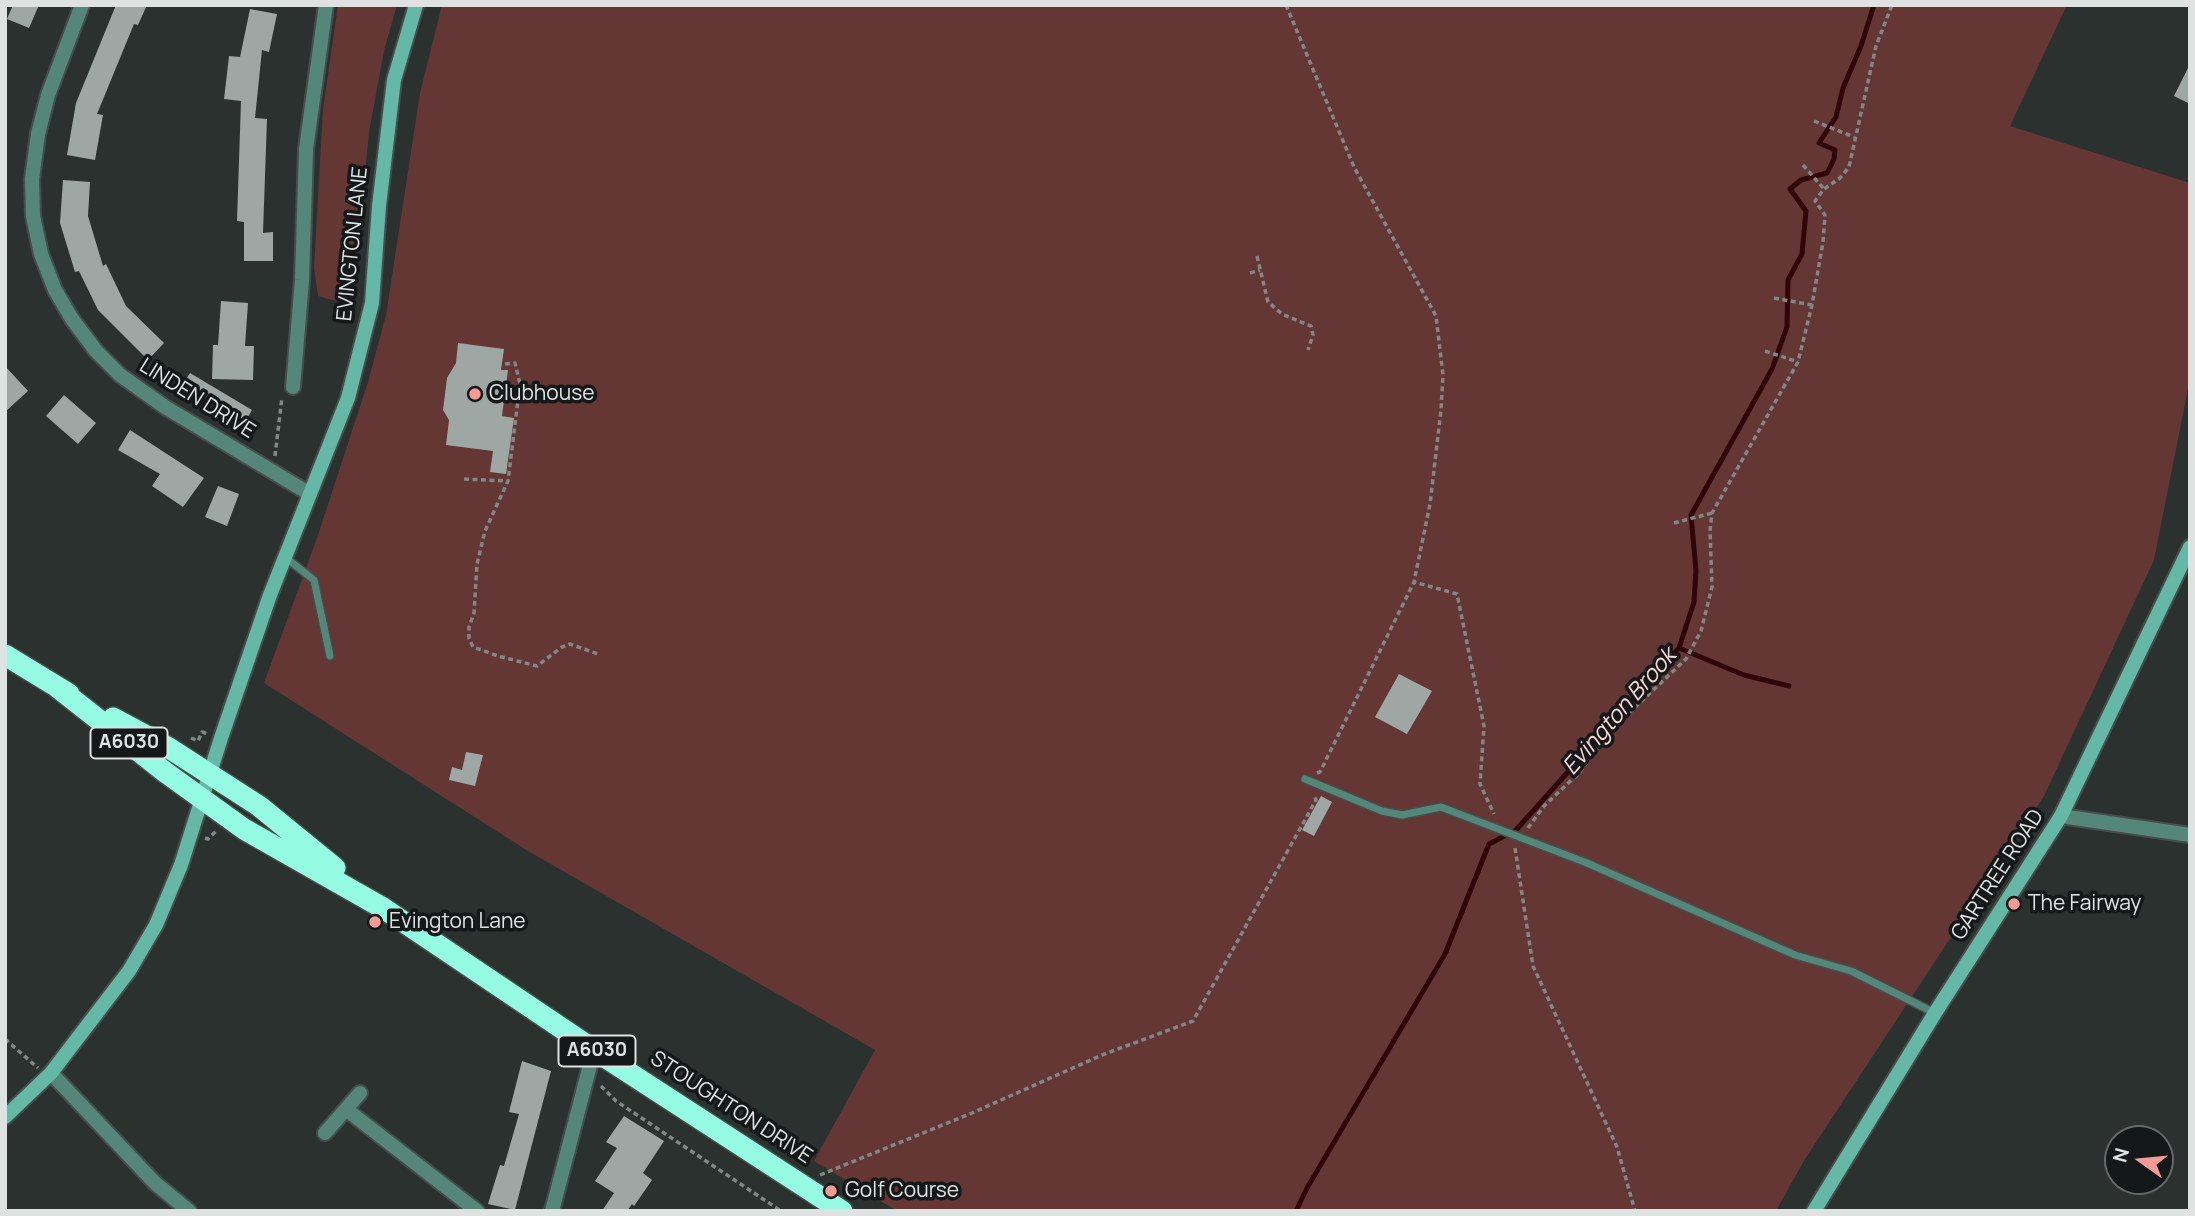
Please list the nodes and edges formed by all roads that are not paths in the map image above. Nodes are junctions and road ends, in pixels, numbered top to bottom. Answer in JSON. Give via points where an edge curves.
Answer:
{"nodes":[{"id":1,"x":82,"y":5,"type":"edge"},
{"id":2,"x":326,"y":5,"type":"edge"},
{"id":3,"x":416,"y":5,"type":"edge"},
{"id":4,"x":293,"y":387,"type":"road end"},
{"id":5,"x":310,"y":494,"type":"junction"},
{"id":6,"x":2190,"y":547,"type":"edge"},
{"id":7,"x":286,"y":558,"type":"junction"},
{"id":8,"x":5,"y":655,"type":"edge"},
{"id":9,"x":330,"y":656,"type":"dead end"},
{"id":10,"x":57,"y":687,"type":"junction"},
{"id":11,"x":210,"y":774,"type":"junction"},
{"id":12,"x":1305,"y":779,"type":"road end"},
{"id":13,"x":203,"y":797,"type":"junction"},
{"id":14,"x":2061,"y":816,"type":"junction"},
{"id":15,"x":2190,"y":835,"type":"edge"},
{"id":16,"x":383,"y":908,"type":"junction"},
{"id":17,"x":1935,"y":1013,"type":"junction"},
{"id":18,"x":594,"y":1049,"type":"junction"},
{"id":19,"x":49,"y":1075,"type":"junction"},
{"id":20,"x":360,"y":1093,"type":"dead end"},
{"id":21,"x":347,"y":1110,"type":"junction"},
{"id":22,"x":5,"y":1117,"type":"edge"},
{"id":23,"x":326,"y":1133,"type":"dead end"},
{"id":24,"x":189,"y":1211,"type":"edge"},
{"id":25,"x":477,"y":1211,"type":"edge"},
{"id":26,"x":552,"y":1211,"type":"edge"},
{"id":27,"x":842,"y":1211,"type":"edge"},
{"id":28,"x":1814,"y":1211,"type":"edge"}],
"edges":[{"from":1,"to":5,"type":"street","name":"LINDEN DRIVE","via":[[48,95],[32,179],[41,254],[55,290],[96,351],[120,375]]},
{"from":2,"to":4,"type":"street","via":[[306,149]]},
{"from":3,"to":5,"type":"main road","name":"EVINGTON LANE","via":[[389,113],[372,303],[348,398]]},
{"from":5,"to":7,"type":"main road","name":"EVINGTON LANE"},
{"from":6,"to":14,"type":"main road","name":"GARTREE ROAD"},
{"from":7,"to":9,"type":"lane","via":[[314,580]]},
{"from":7,"to":11,"type":"main road","name":"EVINGTON LANE"},
{"from":8,"to":10,"type":"highway","number":"A6030"},
{"from":10,"to":11,"type":"highway","number":"A6030"},
{"from":10,"to":13,"type":"highway","number":"A6030"},
{"from":11,"to":13,"type":"main road","name":"EVINGTON LANE"},
{"from":11,"to":16,"type":"highway","name":"STOUGHTON DRIVE","number":"A6030","via":[[260,806]]},
{"from":12,"to":17,"type":"lane","via":[[1382,811],[1402,815],[1441,807],[1587,863],[1795,955],[1851,971]]},
{"from":13,"to":16,"type":"highway","name":"STOUGHTON DRIVE","number":"A6030","via":[[244,829]]},
{"from":13,"to":19,"type":"main road","name":"EVINGTON LANE","via":[[156,925],[129,971]]},
{"from":14,"to":15,"type":"street"},
{"from":14,"to":17,"type":"main road","name":"GARTREE ROAD"},
{"from":16,"to":18,"type":"highway","name":"STOUGHTON DRIVE","number":"A6030"},
{"from":17,"to":28,"type":"main road","name":"GARTREE ROAD"},
{"from":18,"to":26,"type":"street"},
{"from":18,"to":27,"type":"highway","name":"STOUGHTON DRIVE","number":"A6030"},
{"from":19,"to":22,"type":"main road","name":"EVINGTON LANE"},
{"from":19,"to":24,"type":"street","via":[[155,1183]]},
{"from":20,"to":21,"type":"street"},
{"from":21,"to":23,"type":"street"},
{"from":21,"to":25,"type":"street"}]}
